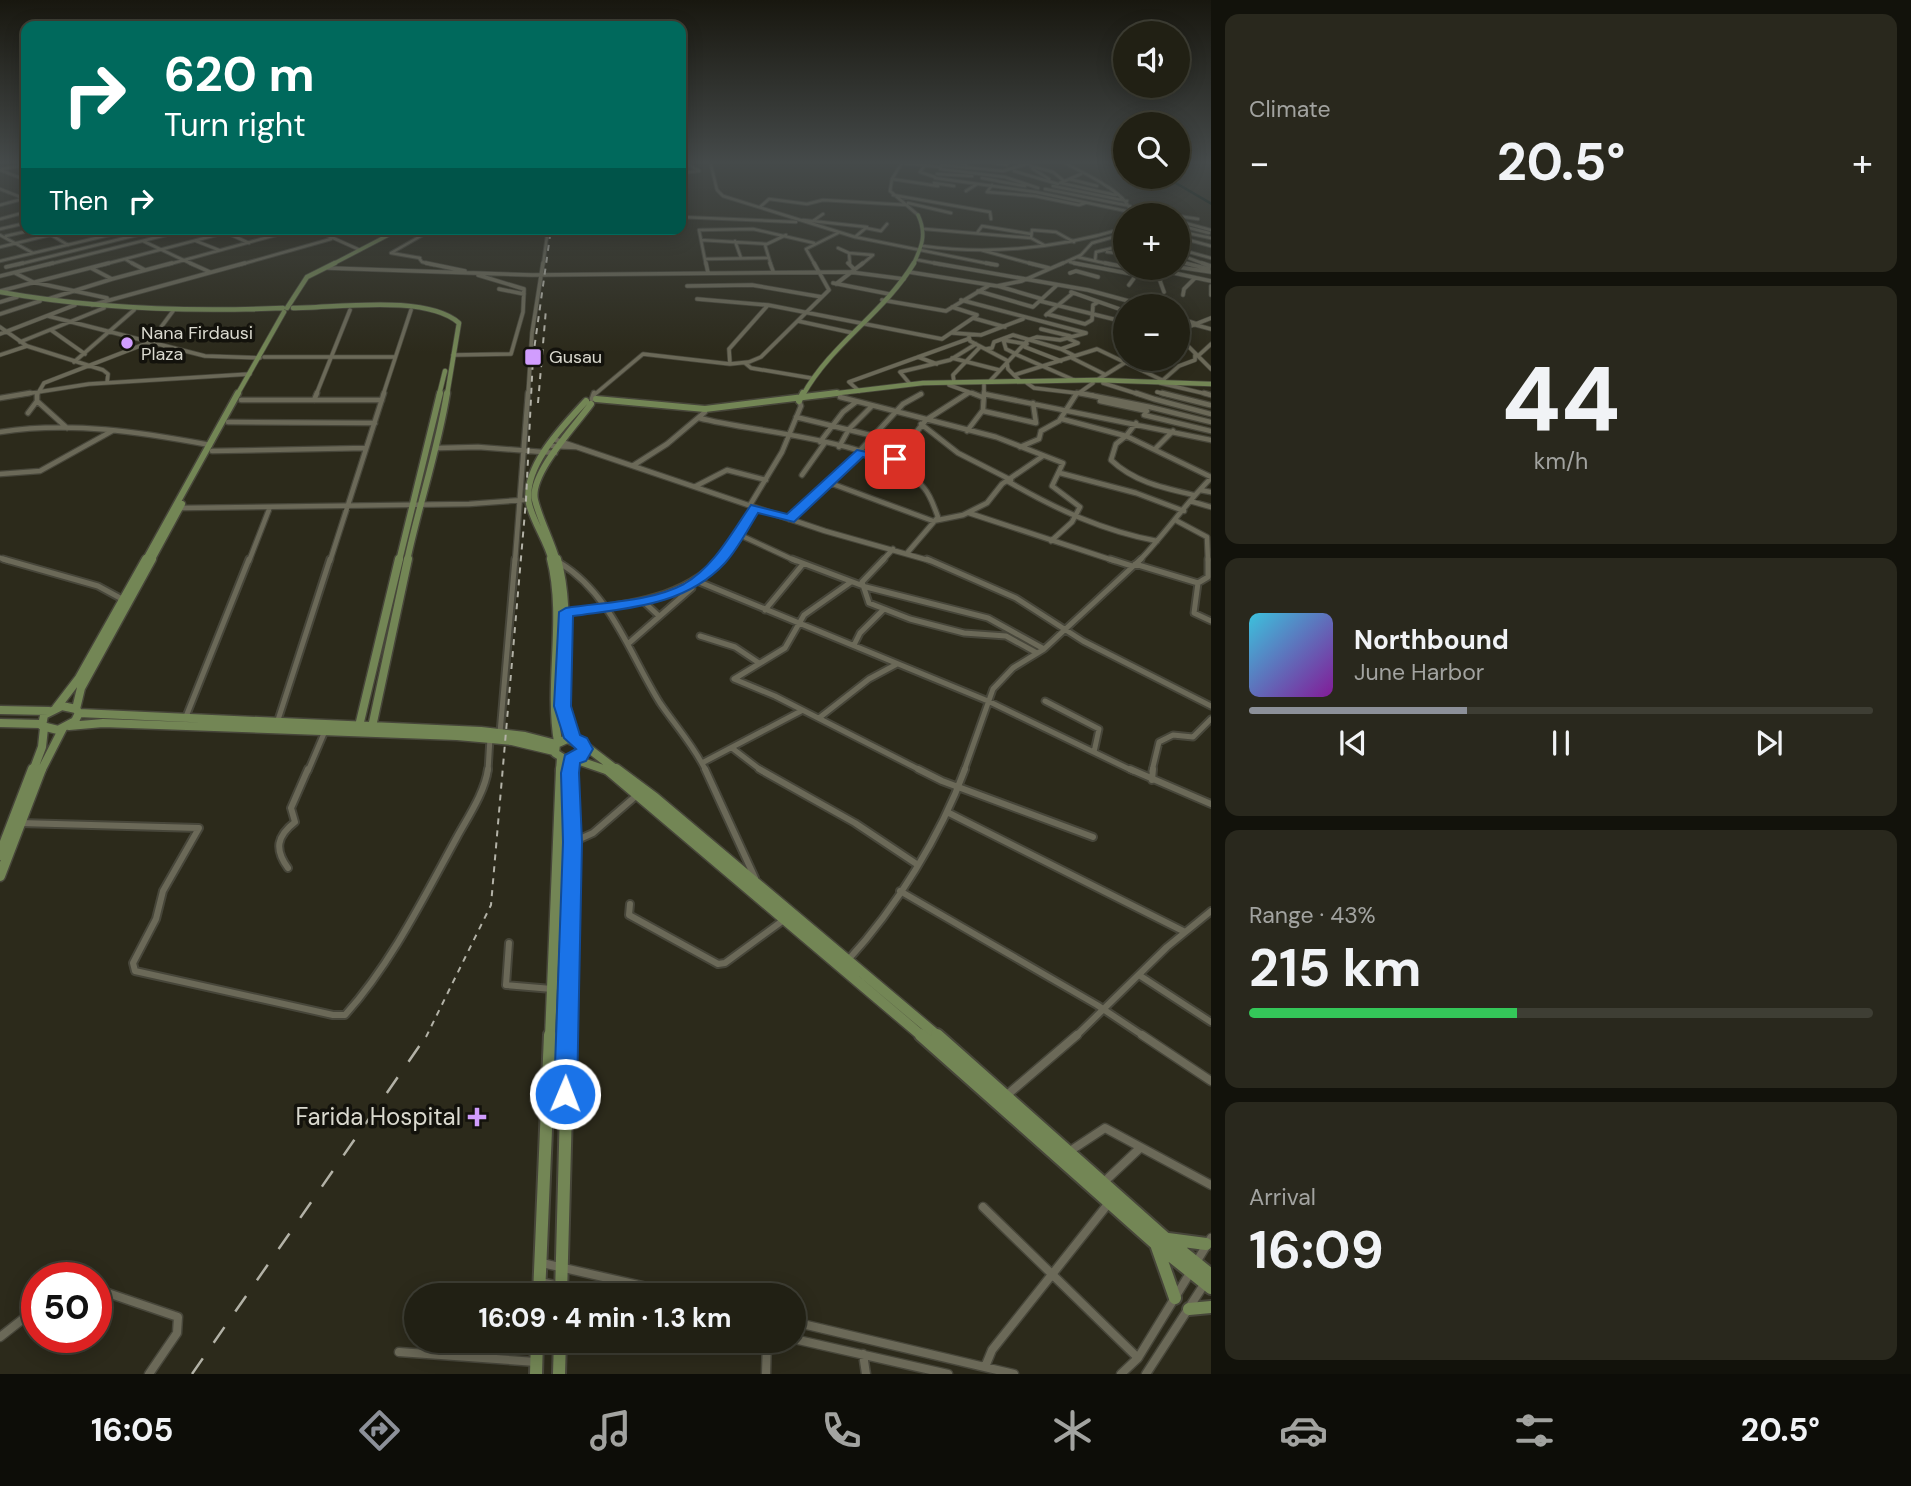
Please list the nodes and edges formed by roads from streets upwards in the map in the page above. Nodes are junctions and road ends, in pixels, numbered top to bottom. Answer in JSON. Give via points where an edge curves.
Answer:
{"nodes":[{"id":1,"x":811,"y":225,"type":"edge"},
{"id":2,"x":844,"y":225,"type":"edge"},
{"id":3,"x":886,"y":225,"type":"edge"},
{"id":4,"x":923,"y":225,"type":"edge"},
{"id":5,"x":1190,"y":227,"type":"edge"},
{"id":6,"x":866,"y":228,"type":"junction"},
{"id":7,"x":925,"y":229,"type":"junction"},
{"id":8,"x":1113,"y":231,"type":"edge"},
{"id":9,"x":21,"y":232,"type":"edge"},
{"id":10,"x":1105,"y":232,"type":"junction"},
{"id":11,"x":1190,"y":232,"type":"edge"},
{"id":12,"x":838,"y":233,"type":"junction"},
{"id":13,"x":977,"y":233,"type":"junction"},
{"id":14,"x":1211,"y":234,"type":"edge"},
{"id":15,"x":51,"y":235,"type":"joint"},
{"id":16,"x":111,"y":235,"type":"edge"},
{"id":17,"x":137,"y":235,"type":"edge"},
{"id":18,"x":166,"y":235,"type":"edge"},
{"id":19,"x":216,"y":235,"type":"edge"},
{"id":20,"x":232,"y":235,"type":"edge"},
{"id":21,"x":277,"y":235,"type":"edge"},
{"id":22,"x":324,"y":235,"type":"edge"},
{"id":23,"x":390,"y":235,"type":"edge"},
{"id":24,"x":391,"y":235,"type":"edge"},
{"id":25,"x":422,"y":235,"type":"edge"},
{"id":26,"x":547,"y":235,"type":"edge"},
{"id":27,"x":786,"y":235,"type":"junction"},
{"id":28,"x":2,"y":236,"type":"edge"},
{"id":29,"x":133,"y":236,"type":"junction"},
{"id":30,"x":1031,"y":236,"type":"junction"},
{"id":31,"x":855,"y":237,"type":"junction"},
{"id":32,"x":331,"y":239,"type":"junction"},
{"id":33,"x":701,"y":240,"type":"junction"},
{"id":34,"x":1190,"y":240,"type":"edge"},
{"id":35,"x":143,"y":241,"type":"junction"},
{"id":36,"x":195,"y":241,"type":"junction"},
{"id":37,"x":735,"y":241,"type":"junction"},
{"id":38,"x":1074,"y":242,"type":"junction"},
{"id":39,"x":16,"y":243,"type":"junction"},
{"id":40,"x":249,"y":243,"type":"junction"},
{"id":41,"x":814,"y":243,"type":"junction"},
{"id":42,"x":767,"y":244,"type":"junction"},
{"id":43,"x":68,"y":245,"type":"junction"},
{"id":44,"x":1044,"y":245,"type":"junction"},
{"id":45,"x":1211,"y":246,"type":"edge"},
{"id":46,"x":0,"y":247,"type":"edge"},
{"id":47,"x":838,"y":248,"type":"dead end"},
{"id":48,"x":922,"y":248,"type":"junction"},
{"id":49,"x":1113,"y":248,"type":"edge"},
{"id":50,"x":160,"y":249,"type":"junction"},
{"id":51,"x":976,"y":249,"type":"junction"},
{"id":52,"x":219,"y":250,"type":"junction"},
{"id":53,"x":360,"y":250,"type":"junction"},
{"id":54,"x":1104,"y":251,"type":"junction"},
{"id":55,"x":1113,"y":252,"type":"edge"},
{"id":56,"x":33,"y":253,"type":"junction"},
{"id":57,"x":849,"y":253,"type":"junction"},
{"id":58,"x":1190,"y":254,"type":"edge"},
{"id":59,"x":1076,"y":257,"type":"junction"},
{"id":60,"x":706,"y":258,"type":"junction"},
{"id":61,"x":741,"y":258,"type":"junction"},
{"id":62,"x":768,"y":258,"type":"junction"},
{"id":63,"x":1190,"y":258,"type":"edge"},
{"id":64,"x":1211,"y":258,"type":"edge"},
{"id":65,"x":125,"y":259,"type":"junction"},
{"id":66,"x":184,"y":260,"type":"junction"},
{"id":67,"x":918,"y":260,"type":"junction"},
{"id":68,"x":1094,"y":261,"type":"junction"},
{"id":69,"x":1067,"y":262,"type":"junction"},
{"id":70,"x":0,"y":263,"type":"edge"},
{"id":71,"x":1190,"y":264,"type":"edge"},
{"id":72,"x":444,"y":265,"type":"junction"},
{"id":73,"x":1113,"y":265,"type":"edge"},
{"id":74,"x":6,"y":267,"type":"junction"},
{"id":75,"x":91,"y":268,"type":"junction"},
{"id":76,"x":328,"y":268,"type":"junction"},
{"id":77,"x":1049,"y":268,"type":"junction"},
{"id":78,"x":1190,"y":268,"type":"edge"},
{"id":79,"x":854,"y":269,"type":"junction"},
{"id":80,"x":1210,"y":269,"type":"edge"},
{"id":81,"x":145,"y":270,"type":"junction"},
{"id":82,"x":1109,"y":270,"type":"junction"},
{"id":83,"x":1113,"y":270,"type":"edge"},
{"id":84,"x":437,"y":271,"type":"junction"},
{"id":85,"x":773,"y":271,"type":"junction"},
{"id":86,"x":211,"y":272,"type":"junction"},
{"id":87,"x":468,"y":272,"type":"junction"},
{"id":88,"x":820,"y":272,"type":"junction"},
{"id":89,"x":850,"y":272,"type":"junction"},
{"id":90,"x":909,"y":272,"type":"junction"},
{"id":91,"x":15,"y":273,"type":"junction"},
{"id":92,"x":708,"y":273,"type":"junction"},
{"id":93,"x":1070,"y":273,"type":"dead end"},
{"id":94,"x":988,"y":274,"type":"junction"},
{"id":95,"x":540,"y":275,"type":"junction"},
{"id":96,"x":0,"y":276,"type":"edge"},
{"id":97,"x":1190,"y":277,"type":"edge"},
{"id":98,"x":904,"y":278,"type":"junction"},
{"id":99,"x":1195,"y":278,"type":"junction"},
{"id":100,"x":112,"y":279,"type":"junction"},
{"id":101,"x":1132,"y":280,"type":"edge"},
{"id":102,"x":1162,"y":280,"type":"edge"},
{"id":103,"x":1022,"y":281,"type":"junction"},
{"id":104,"x":33,"y":282,"type":"junction"},
{"id":105,"x":827,"y":283,"type":"junction"},
{"id":106,"x":836,"y":284,"type":"junction"},
{"id":107,"x":1211,"y":284,"type":"edge"},
{"id":108,"x":1129,"y":285,"type":"dead end"},
{"id":109,"x":687,"y":286,"type":"dead end"},
{"id":110,"x":988,"y":286,"type":"junction"},
{"id":111,"x":998,"y":286,"type":"junction"},
{"id":112,"x":1055,"y":287,"type":"junction"},
{"id":113,"x":499,"y":289,"type":"dead end"},
{"id":114,"x":70,"y":291,"type":"junction"},
{"id":115,"x":978,"y":291,"type":"junction"},
{"id":116,"x":0,"y":292,"type":"edge"},
{"id":117,"x":1164,"y":292,"type":"dead end"},
{"id":118,"x":1073,"y":293,"type":"junction"},
{"id":119,"x":524,"y":294,"type":"junction"},
{"id":120,"x":889,"y":294,"type":"junction"},
{"id":121,"x":1183,"y":294,"type":"edge"},
{"id":122,"x":1211,"y":295,"type":"edge"},
{"id":123,"x":17,"y":297,"type":"junction"},
{"id":124,"x":822,"y":297,"type":"junction"},
{"id":125,"x":1113,"y":297,"type":"edge"},
{"id":126,"x":110,"y":299,"type":"junction"},
{"id":127,"x":697,"y":299,"type":"dead end"},
{"id":128,"x":883,"y":300,"type":"junction"},
{"id":129,"x":961,"y":300,"type":"junction"},
{"id":130,"x":1041,"y":300,"type":"junction"},
{"id":131,"x":43,"y":301,"type":"junction"},
{"id":132,"x":0,"y":302,"type":"edge"},
{"id":133,"x":1098,"y":302,"type":"junction"},
{"id":134,"x":75,"y":305,"type":"junction"},
{"id":135,"x":768,"y":305,"type":"junction"},
{"id":136,"x":1058,"y":305,"type":"junction"},
{"id":137,"x":92,"y":306,"type":"junction"},
{"id":138,"x":952,"y":307,"type":"junction"},
{"id":139,"x":1113,"y":307,"type":"edge"},
{"id":140,"x":104,"y":308,"type":"junction"},
{"id":141,"x":134,"y":310,"type":"junction"},
{"id":142,"x":288,"y":310,"type":"junction"},
{"id":143,"x":350,"y":310,"type":"junction"},
{"id":144,"x":411,"y":310,"type":"junction"},
{"id":145,"x":173,"y":311,"type":"junction"},
{"id":146,"x":808,"y":311,"type":"junction"},
{"id":147,"x":1091,"y":312,"type":"junction"},
{"id":148,"x":0,"y":314,"type":"edge"},
{"id":149,"x":1047,"y":314,"type":"junction"},
{"id":150,"x":48,"y":316,"type":"junction"},
{"id":151,"x":973,"y":318,"type":"junction"},
{"id":152,"x":1023,"y":318,"type":"junction"},
{"id":153,"x":1113,"y":318,"type":"edge"},
{"id":154,"x":1211,"y":318,"type":"edge"},
{"id":155,"x":1041,"y":320,"type":"junction"},
{"id":156,"x":798,"y":321,"type":"junction"},
{"id":157,"x":71,"y":322,"type":"junction"},
{"id":158,"x":863,"y":322,"type":"junction"},
{"id":159,"x":1190,"y":323,"type":"edge"},
{"id":160,"x":1196,"y":325,"type":"junction"},
{"id":161,"x":0,"y":327,"type":"edge"},
{"id":162,"x":1190,"y":327,"type":"edge"},
{"id":163,"x":1008,"y":328,"type":"junction"},
{"id":164,"x":456,"y":329,"type":"junction"},
{"id":165,"x":51,"y":330,"type":"junction"},
{"id":166,"x":1041,"y":330,"type":"dead end"},
{"id":167,"x":1211,"y":330,"type":"edge"},
{"id":168,"x":110,"y":331,"type":"junction"},
{"id":169,"x":6,"y":332,"type":"junction"},
{"id":170,"x":953,"y":332,"type":"junction"},
{"id":171,"x":0,"y":334,"type":"edge"},
{"id":172,"x":853,"y":334,"type":"junction"},
{"id":173,"x":969,"y":338,"type":"junction"},
{"id":174,"x":1069,"y":338,"type":"junction"},
{"id":175,"x":1003,"y":340,"type":"junction"},
{"id":176,"x":20,"y":342,"type":"junction"},
{"id":177,"x":150,"y":342,"type":"junction"},
{"id":178,"x":1027,"y":344,"type":"junction"},
{"id":179,"x":1211,"y":345,"type":"edge"},
{"id":180,"x":27,"y":346,"type":"junction"},
{"id":181,"x":978,"y":346,"type":"junction"},
{"id":182,"x":986,"y":349,"type":"junction"},
{"id":183,"x":1061,"y":349,"type":"junction"},
{"id":184,"x":1190,"y":349,"type":"edge"},
{"id":185,"x":85,"y":354,"type":"junction"},
{"id":186,"x":1015,"y":354,"type":"junction"},
{"id":187,"x":0,"y":355,"type":"edge"},
{"id":188,"x":453,"y":355,"type":"junction"},
{"id":189,"x":1113,"y":356,"type":"edge"},
{"id":190,"x":1197,"y":356,"type":"junction"},
{"id":191,"x":262,"y":357,"type":"junction"},
{"id":192,"x":330,"y":357,"type":"junction"},
{"id":193,"x":396,"y":357,"type":"junction"},
{"id":194,"x":918,"y":357,"type":"junction"},
{"id":195,"x":1073,"y":357,"type":"junction"},
{"id":196,"x":952,"y":358,"type":"junction"},
{"id":197,"x":966,"y":361,"type":"junction"},
{"id":198,"x":1062,"y":361,"type":"junction"},
{"id":199,"x":74,"y":362,"type":"junction"},
{"id":200,"x":1008,"y":362,"type":"junction"},
{"id":201,"x":745,"y":363,"type":"junction"},
{"id":202,"x":730,"y":364,"type":"junction"},
{"id":203,"x":937,"y":364,"type":"junction"},
{"id":204,"x":89,"y":365,"type":"junction"},
{"id":205,"x":1046,"y":366,"type":"junction"},
{"id":206,"x":1113,"y":369,"type":"edge"},
{"id":207,"x":1211,"y":369,"type":"edge"},
{"id":208,"x":999,"y":370,"type":"junction"},
{"id":209,"x":1142,"y":371,"type":"edge"},
{"id":210,"x":250,"y":374,"type":"junction"},
{"id":211,"x":1104,"y":374,"type":"junction"},
{"id":212,"x":1017,"y":377,"type":"junction"},
{"id":213,"x":811,"y":378,"type":"junction"},
{"id":214,"x":1074,"y":380,"type":"junction"},
{"id":215,"x":987,"y":382,"type":"junction"},
{"id":216,"x":1097,"y":382,"type":"junction"},
{"id":217,"x":1161,"y":382,"type":"junction"},
{"id":218,"x":107,"y":383,"type":"junction"},
{"id":219,"x":952,"y":383,"type":"junction"},
{"id":220,"x":1027,"y":383,"type":"junction"},
{"id":221,"x":910,"y":384,"type":"junction"},
{"id":222,"x":1211,"y":385,"type":"edge"},
{"id":223,"x":859,"y":391,"type":"junction"},
{"id":224,"x":37,"y":392,"type":"junction"},
{"id":225,"x":1157,"y":392,"type":"junction"},
{"id":226,"x":969,"y":393,"type":"junction"},
{"id":227,"x":1078,"y":393,"type":"junction"},
{"id":228,"x":921,"y":394,"type":"dead end"},
{"id":229,"x":1211,"y":395,"type":"edge"},
{"id":230,"x":983,"y":396,"type":"junction"},
{"id":231,"x":2,"y":397,"type":"edge"},
{"id":232,"x":840,"y":397,"type":"junction"},
{"id":233,"x":1101,"y":399,"type":"junction"},
{"id":234,"x":1154,"y":399,"type":"junction"},
{"id":235,"x":241,"y":400,"type":"junction"},
{"id":236,"x":314,"y":400,"type":"junction"},
{"id":237,"x":382,"y":400,"type":"junction"},
{"id":238,"x":800,"y":400,"type":"junction"},
{"id":239,"x":37,"y":401,"type":"junction"},
{"id":240,"x":592,"y":402,"type":"junction"},
{"id":241,"x":856,"y":402,"type":"junction"},
{"id":242,"x":1033,"y":403,"type":"junction"},
{"id":243,"x":1210,"y":405,"type":"edge"},
{"id":244,"x":872,"y":406,"type":"junction"},
{"id":245,"x":1070,"y":410,"type":"junction"},
{"id":246,"x":1148,"y":410,"type":"junction"},
{"id":247,"x":896,"y":411,"type":"junction"},
{"id":248,"x":983,"y":411,"type":"junction"},
{"id":249,"x":705,"y":412,"type":"junction"},
{"id":250,"x":28,"y":413,"type":"dead end"},
{"id":251,"x":1202,"y":413,"type":"junction"},
{"id":252,"x":1211,"y":414,"type":"edge"},
{"id":253,"x":1095,"y":416,"type":"junction"},
{"id":254,"x":796,"y":417,"type":"junction"},
{"id":255,"x":699,"y":418,"type":"junction"},
{"id":256,"x":1062,"y":419,"type":"junction"},
{"id":257,"x":1196,"y":419,"type":"junction"},
{"id":258,"x":229,"y":422,"type":"junction"},
{"id":259,"x":923,"y":422,"type":"junction"},
{"id":260,"x":1211,"y":422,"type":"edge"},
{"id":261,"x":375,"y":423,"type":"junction"},
{"id":262,"x":1036,"y":423,"type":"junction"},
{"id":263,"x":1138,"y":423,"type":"junction"},
{"id":264,"x":833,"y":425,"type":"junction"},
{"id":265,"x":1190,"y":426,"type":"junction"},
{"id":266,"x":67,"y":428,"type":"junction"},
{"id":267,"x":115,"y":429,"type":"junction"},
{"id":268,"x":849,"y":429,"type":"junction"},
{"id":269,"x":1211,"y":430,"type":"edge"},
{"id":270,"x":967,"y":431,"type":"junction"},
{"id":271,"x":1041,"y":431,"type":"junction"},
{"id":272,"x":1173,"y":431,"type":"junction"},
{"id":273,"x":0,"y":432,"type":"edge"},
{"id":274,"x":1184,"y":434,"type":"junction"},
{"id":275,"x":874,"y":436,"type":"junction"},
{"id":276,"x":1126,"y":436,"type":"junction"},
{"id":277,"x":788,"y":437,"type":"junction"},
{"id":278,"x":1211,"y":440,"type":"edge"},
{"id":279,"x":822,"y":443,"type":"junction"},
{"id":280,"x":556,"y":447,"type":"junction"},
{"id":281,"x":839,"y":447,"type":"junction"},
{"id":282,"x":1020,"y":447,"type":"junction"},
{"id":283,"x":211,"y":448,"type":"junction"},
{"id":284,"x":366,"y":448,"type":"junction"},
{"id":285,"x":438,"y":448,"type":"junction"},
{"id":286,"x":1156,"y":448,"type":"junction"},
{"id":287,"x":525,"y":451,"type":"junction"},
{"id":288,"x":861,"y":452,"type":"junction"},
{"id":289,"x":1043,"y":456,"type":"junction"},
{"id":290,"x":886,"y":462,"type":"junction"},
{"id":291,"x":634,"y":465,"type":"junction"},
{"id":292,"x":1060,"y":473,"type":"junction"},
{"id":293,"x":0,"y":474,"type":"edge"},
{"id":294,"x":802,"y":475,"type":"dead end"},
{"id":295,"x":1211,"y":478,"type":"edge"},
{"id":296,"x":765,"y":480,"type":"junction"},
{"id":297,"x":1010,"y":481,"type":"junction"},
{"id":298,"x":830,"y":483,"type":"junction"},
{"id":299,"x":696,"y":486,"type":"junction"},
{"id":300,"x":1200,"y":490,"type":"junction"},
{"id":301,"x":1211,"y":492,"type":"edge"},
{"id":302,"x":1194,"y":495,"type":"junction"},
{"id":303,"x":528,"y":500,"type":"junction"},
{"id":304,"x":1190,"y":501,"type":"junction"},
{"id":305,"x":416,"y":505,"type":"junction"},
{"id":306,"x":348,"y":506,"type":"junction"},
{"id":307,"x":753,"y":506,"type":"junction"},
{"id":308,"x":270,"y":507,"type":"junction"},
{"id":309,"x":1211,"y":507,"type":"edge"},
{"id":310,"x":180,"y":508,"type":"junction"},
{"id":311,"x":1184,"y":511,"type":"junction"},
{"id":312,"x":968,"y":513,"type":"junction"},
{"id":313,"x":1076,"y":516,"type":"junction"},
{"id":314,"x":789,"y":519,"type":"junction"},
{"id":315,"x":933,"y":521,"type":"junction"},
{"id":316,"x":1177,"y":521,"type":"junction"},
{"id":317,"x":740,"y":535,"type":"junction"},
{"id":318,"x":1209,"y":537,"type":"edge"},
{"id":319,"x":1051,"y":541,"type":"junction"},
{"id":320,"x":1157,"y":541,"type":"junction"},
{"id":321,"x":893,"y":549,"type":"junction"},
{"id":322,"x":908,"y":552,"type":"junction"},
{"id":323,"x":0,"y":558,"type":"edge"},
{"id":324,"x":560,"y":563,"type":"junction"},
{"id":325,"x":803,"y":564,"type":"junction"},
{"id":326,"x":1134,"y":565,"type":"junction"},
{"id":327,"x":698,"y":581,"type":"junction"},
{"id":328,"x":1200,"y":581,"type":"junction"},
{"id":329,"x":851,"y":582,"type":"junction"},
{"id":330,"x":1211,"y":582,"type":"edge"},
{"id":331,"x":866,"y":587,"type":"junction"},
{"id":332,"x":122,"y":599,"type":"junction"},
{"id":333,"x":643,"y":601,"type":"junction"},
{"id":334,"x":605,"y":607,"type":"junction"},
{"id":335,"x":765,"y":610,"type":"junction"},
{"id":336,"x":883,"y":610,"type":"junction"},
{"id":337,"x":566,"y":612,"type":"junction"},
{"id":338,"x":659,"y":616,"type":"junction"},
{"id":339,"x":1211,"y":621,"type":"edge"},
{"id":340,"x":798,"y":623,"type":"junction"},
{"id":341,"x":1066,"y":630,"type":"junction"},
{"id":342,"x":700,"y":636,"type":"dead end"},
{"id":343,"x":629,"y":643,"type":"junction"},
{"id":344,"x":854,"y":645,"type":"junction"},
{"id":345,"x":1044,"y":649,"type":"junction"},
{"id":346,"x":1037,"y":653,"type":"junction"},
{"id":347,"x":759,"y":663,"type":"junction"},
{"id":348,"x":897,"y":664,"type":"junction"},
{"id":349,"x":988,"y":701,"type":"junction"},
{"id":350,"x":1045,"y":701,"type":"dead end"},
{"id":351,"x":1211,"y":706,"type":"edge"},
{"id":352,"x":52,"y":709,"type":"junction"},
{"id":353,"x":0,"y":710,"type":"edge"},
{"id":354,"x":77,"y":711,"type":"junction"},
{"id":355,"x":801,"y":711,"type":"junction"},
{"id":356,"x":820,"y":718,"type":"junction"},
{"id":357,"x":184,"y":719,"type":"junction"},
{"id":358,"x":1211,"y":719,"type":"edge"},
{"id":359,"x":0,"y":723,"type":"edge"},
{"id":360,"x":277,"y":723,"type":"junction"},
{"id":361,"x":42,"y":726,"type":"junction"},
{"id":362,"x":359,"y":726,"type":"junction"},
{"id":363,"x":66,"y":727,"type":"junction"},
{"id":364,"x":372,"y":727,"type":"junction"},
{"id":365,"x":326,"y":731,"type":"junction"},
{"id":366,"x":500,"y":733,"type":"junction"},
{"id":367,"x":490,"y":738,"type":"junction"},
{"id":368,"x":572,"y":738,"type":"junction"},
{"id":369,"x":584,"y":745,"type":"junction"},
{"id":370,"x":732,"y":748,"type":"junction"},
{"id":371,"x":562,"y":752,"type":"junction"},
{"id":372,"x":1094,"y":752,"type":"junction"},
{"id":373,"x":702,"y":763,"type":"junction"},
{"id":374,"x":593,"y":764,"type":"junction"},
{"id":375,"x":570,"y":773,"type":"junction"},
{"id":376,"x":1152,"y":780,"type":"junction"},
{"id":377,"x":959,"y":787,"type":"junction"},
{"id":378,"x":639,"y":794,"type":"junction"},
{"id":379,"x":1211,"y":804,"type":"edge"},
{"id":380,"x":949,"y":813,"type":"junction"},
{"id":381,"x":20,"y":823,"type":"junction"},
{"id":382,"x":1093,"y":837,"type":"dead end"},
{"id":383,"x":573,"y":842,"type":"junction"},
{"id":384,"x":0,"y":855,"type":"edge"},
{"id":385,"x":918,"y":865,"type":"junction"},
{"id":386,"x":288,"y":868,"type":"dead end"},
{"id":387,"x":0,"y":876,"type":"edge"},
{"id":388,"x":757,"y":883,"type":"junction"},
{"id":389,"x":900,"y":891,"type":"junction"},
{"id":390,"x":631,"y":904,"type":"dead end"},
{"id":391,"x":1211,"y":911,"type":"edge"},
{"id":392,"x":785,"y":919,"type":"junction"},
{"id":393,"x":1185,"y":932,"type":"junction"},
{"id":394,"x":509,"y":943,"type":"dead end"},
{"id":395,"x":848,"y":960,"type":"junction"},
{"id":396,"x":1139,"y":975,"type":"junction"},
{"id":397,"x":552,"y":989,"type":"junction"},
{"id":398,"x":1104,"y":1012,"type":"junction"},
{"id":399,"x":1211,"y":1022,"type":"edge"},
{"id":400,"x":1211,"y":1081,"type":"edge"},
{"id":401,"x":1003,"y":1099,"type":"junction"},
{"id":402,"x":1140,"y":1148,"type":"junction"},
{"id":403,"x":1070,"y":1151,"type":"junction"},
{"id":404,"x":1104,"y":1182,"type":"junction"},
{"id":405,"x":1211,"y":1185,"type":"edge"},
{"id":406,"x":1110,"y":1202,"type":"junction"},
{"id":407,"x":983,"y":1207,"type":"dead end"},
{"id":408,"x":1161,"y":1241,"type":"junction"},
{"id":409,"x":1209,"y":1241,"type":"edge"},
{"id":410,"x":541,"y":1263,"type":"junction"},
{"id":411,"x":562,"y":1266,"type":"junction"},
{"id":412,"x":1193,"y":1268,"type":"junction"},
{"id":413,"x":1051,"y":1275,"type":"junction"},
{"id":414,"x":1210,"y":1278,"type":"edge"},
{"id":415,"x":540,"y":1282,"type":"edge"},
{"id":416,"x":561,"y":1283,"type":"edge"},
{"id":417,"x":632,"y":1283,"type":"edge"},
{"id":418,"x":112,"y":1294,"type":"edge"},
{"id":419,"x":1175,"y":1298,"type":"junction"},
{"id":420,"x":1210,"y":1309,"type":"edge"},
{"id":421,"x":1189,"y":1310,"type":"junction"},
{"id":422,"x":21,"y":1321,"type":"edge"},
{"id":423,"x":806,"y":1325,"type":"edge"},
{"id":424,"x":0,"y":1337,"type":"edge"},
{"id":425,"x":806,"y":1342,"type":"edge"},
{"id":426,"x":399,"y":1352,"type":"dead end"},
{"id":427,"x":560,"y":1353,"type":"edge"},
{"id":428,"x":767,"y":1353,"type":"edge"},
{"id":429,"x":863,"y":1354,"type":"junction"},
{"id":430,"x":1138,"y":1358,"type":"junction"},
{"id":431,"x":985,"y":1367,"type":"junction"},
{"id":432,"x":536,"y":1368,"type":"edge"},
{"id":433,"x":149,"y":1374,"type":"edge"},
{"id":434,"x":559,"y":1374,"type":"edge"},
{"id":435,"x":766,"y":1374,"type":"edge"},
{"id":436,"x":866,"y":1374,"type":"edge"},
{"id":437,"x":948,"y":1374,"type":"edge"},
{"id":438,"x":1014,"y":1374,"type":"edge"},
{"id":439,"x":1121,"y":1374,"type":"edge"},
{"id":440,"x":1146,"y":1374,"type":"edge"}],
"edges":[{"from":1,"to":12,"type":"street"},
{"from":2,"to":6,"type":"street"},
{"from":3,"to":6,"type":"street","via":[[881,230]]},
{"from":4,"to":7,"type":"street"},
{"from":5,"to":14,"type":"street"},
{"from":6,"to":31,"type":"street"},
{"from":7,"to":13,"type":"street"},
{"from":7,"to":48,"type":"street"},
{"from":8,"to":10,"type":"street"},
{"from":9,"to":28,"type":"street"},
{"from":10,"to":38,"type":"street"},
{"from":10,"to":59,"type":"street","via":[[1117,236],[1092,243]]},
{"from":11,"to":14,"type":"street"},
{"from":12,"to":31,"type":"street"},
{"from":12,"to":41,"type":"street"},
{"from":13,"to":30,"type":"street"},
{"from":13,"to":30,"type":"street","via":[[982,226]]},
{"from":15,"to":39,"type":"street"},
{"from":15,"to":43,"type":"street"},
{"from":16,"to":43,"type":"street"},
{"from":17,"to":29,"type":"street"},
{"from":18,"to":35,"type":"street"},
{"from":19,"to":36,"type":"street"},
{"from":20,"to":40,"type":"street"},
{"from":21,"to":40,"type":"street"},
{"from":22,"to":32,"type":"street"},
{"from":23,"to":53,"type":"street"},
{"from":24,"to":76,"type":"street"},
{"from":25,"to":72,"type":"street","via":[[390,253]]},
{"from":26,"to":95,"type":"street"},
{"from":27,"to":33,"type":"street","via":[[753,229],[704,229],[699,231]]},
{"from":27,"to":41,"type":"street"},
{"from":27,"to":42,"type":"street"},
{"from":28,"to":39,"type":"street"},
{"from":29,"to":35,"type":"street"},
{"from":29,"to":74,"type":"street"},
{"from":30,"to":38,"type":"street","via":[[1032,230],[1048,230]]},
{"from":30,"to":44,"type":"street"},
{"from":31,"to":48,"type":"street"},
{"from":32,"to":53,"type":"street"},
{"from":32,"to":86,"type":"street"},
{"from":33,"to":37,"type":"street"},
{"from":33,"to":60,"type":"street"},
{"from":34,"to":45,"type":"street"},
{"from":35,"to":50,"type":"street"},
{"from":35,"to":91,"type":"street"},
{"from":36,"to":50,"type":"street"},
{"from":36,"to":52,"type":"street"},
{"from":37,"to":42,"type":"street"},
{"from":37,"to":61,"type":"street"},
{"from":38,"to":44,"type":"street"},
{"from":39,"to":46,"type":"street"},
{"from":39,"to":56,"type":"street"},
{"from":40,"to":52,"type":"street"},
{"from":41,"to":88,"type":"street","via":[[806,250]]},
{"from":42,"to":62,"type":"street"},
{"from":43,"to":56,"type":"street"},
{"from":44,"to":51,"type":"street"},
{"from":47,"to":57,"type":"street"},
{"from":48,"to":51,"type":"street"},
{"from":48,"to":67,"type":"street"},
{"from":48,"to":94,"type":"street","via":[[996,264]]},
{"from":49,"to":54,"type":"street"},
{"from":50,"to":65,"type":"street"},
{"from":50,"to":66,"type":"street"},
{"from":51,"to":77,"type":"street"},
{"from":52,"to":66,"type":"street"},
{"from":53,"to":142,"type":"street","via":[[307,277]]},
{"from":54,"to":55,"type":"street"},
{"from":54,"to":68,"type":"street","via":[[1096,252]]},
{"from":56,"to":70,"type":"street"},
{"from":57,"to":79,"type":"street","via":[[848,264]]},
{"from":57,"to":79,"type":"street","via":[[873,255]]},
{"from":58,"to":64,"type":"street"},
{"from":59,"to":68,"type":"street"},
{"from":59,"to":69,"type":"street"},
{"from":60,"to":61,"type":"street"},
{"from":60,"to":92,"type":"street"},
{"from":61,"to":62,"type":"street"},
{"from":62,"to":85,"type":"street"},
{"from":63,"to":80,"type":"street"},
{"from":65,"to":75,"type":"street"},
{"from":65,"to":81,"type":"street"},
{"from":66,"to":81,"type":"street"},
{"from":66,"to":86,"type":"street"},
{"from":67,"to":90,"type":"street"},
{"from":67,"to":94,"type":"street"},
{"from":68,"to":73,"type":"street"},
{"from":69,"to":77,"type":"street"},
{"from":69,"to":82,"type":"street"},
{"from":70,"to":74,"type":"street"},
{"from":71,"to":80,"type":"street"},
{"from":72,"to":84,"type":"street"},
{"from":72,"to":87,"type":"street"},
{"from":74,"to":91,"type":"street"},
{"from":75,"to":100,"type":"street"},
{"from":75,"to":104,"type":"street"},
{"from":76,"to":84,"type":"street"},
{"from":76,"to":142,"type":"street","via":[[306,282]]},
{"from":77,"to":103,"type":"street"},
{"from":78,"to":80,"type":"street"},
{"from":79,"to":89,"type":"street"},
{"from":81,"to":100,"type":"street"},
{"from":82,"to":83,"type":"street"},
{"from":82,"to":93,"type":"street","via":[[1097,278]]},
{"from":84,"to":87,"type":"street"},
{"from":85,"to":88,"type":"street"},
{"from":85,"to":92,"type":"street"},
{"from":86,"to":126,"type":"street"},
{"from":87,"to":95,"type":"street"},
{"from":87,"to":119,"type":"street","via":[[514,285],[524,289]]},
{"from":88,"to":89,"type":"street"},
{"from":88,"to":105,"type":"street"},
{"from":89,"to":98,"type":"street"},
{"from":89,"to":106,"type":"street"},
{"from":90,"to":98,"type":"street"},
{"from":90,"to":110,"type":"street"},
{"from":91,"to":96,"type":"street"},
{"from":91,"to":104,"type":"street"},
{"from":92,"to":95,"type":"street"},
{"from":94,"to":103,"type":"street"},
{"from":95,"to":287,"type":"street"},
{"from":97,"to":99,"type":"street"},
{"from":98,"to":120,"type":"street"},
{"from":99,"to":107,"type":"street"},
{"from":99,"to":121,"type":"street"},
{"from":100,"to":114,"type":"street"},
{"from":101,"to":108,"type":"street"},
{"from":102,"to":117,"type":"street"},
{"from":103,"to":111,"type":"street"},
{"from":103,"to":112,"type":"street"},
{"from":104,"to":114,"type":"street"},
{"from":104,"to":116,"type":"street"},
{"from":105,"to":106,"type":"street"},
{"from":105,"to":124,"type":"street","via":[[829,290]]},
{"from":106,"to":120,"type":"street"},
{"from":107,"to":122,"type":"street"},
{"from":109,"to":124,"type":"street","via":[[752,285]]},
{"from":110,"to":111,"type":"street"},
{"from":110,"to":115,"type":"street"},
{"from":111,"to":130,"type":"street"},
{"from":112,"to":118,"type":"street"},
{"from":112,"to":125,"type":"street"},
{"from":112,"to":130,"type":"street"},
{"from":113,"to":119,"type":"street"},
{"from":114,"to":126,"type":"street"},
{"from":114,"to":131,"type":"street"},
{"from":115,"to":129,"type":"street"},
{"from":115,"to":130,"type":"street","via":[[1032,307]]},
{"from":116,"to":123,"type":"street"},
{"from":116,"to":131,"type":"street"},
{"from":118,"to":133,"type":"street"},
{"from":118,"to":136,"type":"street"},
{"from":119,"to":188,"type":"street","via":[[510,354]]},
{"from":120,"to":128,"type":"street"},
{"from":123,"to":131,"type":"street"},
{"from":123,"to":132,"type":"street"},
{"from":124,"to":146,"type":"street"},
{"from":126,"to":137,"type":"street"},
{"from":127,"to":135,"type":"street"},
{"from":128,"to":138,"type":"street","via":[[944,311]]},
{"from":128,"to":158,"type":"street"},
{"from":129,"to":138,"type":"street"},
{"from":129,"to":152,"type":"street"},
{"from":130,"to":136,"type":"street"},
{"from":131,"to":134,"type":"street"},
{"from":131,"to":137,"type":"street"},
{"from":131,"to":148,"type":"street"},
{"from":133,"to":139,"type":"street"},
{"from":133,"to":147,"type":"street"},
{"from":134,"to":140,"type":"street"},
{"from":134,"to":150,"type":"street"},
{"from":135,"to":146,"type":"street"},
{"from":135,"to":202,"type":"street","via":[[729,349]]},
{"from":136,"to":147,"type":"street"},
{"from":136,"to":149,"type":"street"},
{"from":137,"to":142,"type":"street"},
{"from":138,"to":151,"type":"street","via":[[977,315]]},
{"from":140,"to":141,"type":"street"},
{"from":140,"to":157,"type":"street"},
{"from":141,"to":145,"type":"street"},
{"from":141,"to":168,"type":"street"},
{"from":142,"to":143,"type":"street"},
{"from":142,"to":145,"type":"street"},
{"from":142,"to":164,"type":"street","via":[[429,308],[453,315],[458,320]]},
{"from":142,"to":191,"type":"street"},
{"from":143,"to":144,"type":"street"},
{"from":143,"to":192,"type":"street"},
{"from":144,"to":164,"type":"street","via":[[443,313],[453,319]]},
{"from":144,"to":193,"type":"street"},
{"from":145,"to":177,"type":"street"},
{"from":146,"to":156,"type":"street"},
{"from":146,"to":158,"type":"street"},
{"from":147,"to":149,"type":"street","via":[[1092,320],[1082,325]]},
{"from":147,"to":153,"type":"street"},
{"from":149,"to":155,"type":"street"},
{"from":150,"to":157,"type":"street"},
{"from":150,"to":169,"type":"street"},
{"from":151,"to":163,"type":"street"},
{"from":151,"to":170,"type":"street"},
{"from":152,"to":155,"type":"street"},
{"from":152,"to":163,"type":"street"},
{"from":154,"to":160,"type":"street"},
{"from":155,"to":174,"type":"street","via":[[1086,333]]},
{"from":156,"to":172,"type":"street"},
{"from":156,"to":201,"type":"street","via":[[761,357]]},
{"from":157,"to":165,"type":"street"},
{"from":157,"to":168,"type":"street"},
{"from":158,"to":170,"type":"street","via":[[939,338]]},
{"from":158,"to":172,"type":"street"},
{"from":159,"to":160,"type":"street"},
{"from":160,"to":162,"type":"street"},
{"from":160,"to":167,"type":"street"},
{"from":161,"to":169,"type":"street"},
{"from":163,"to":173,"type":"street"},
{"from":164,"to":188,"type":"street"},
{"from":164,"to":305,"type":"street"},
{"from":165,"to":176,"type":"street"},
{"from":165,"to":185,"type":"street"},
{"from":166,"to":174,"type":"street"},
{"from":168,"to":177,"type":"street"},
{"from":168,"to":185,"type":"street"},
{"from":169,"to":171,"type":"street"},
{"from":169,"to":176,"type":"street"},
{"from":170,"to":173,"type":"street"},
{"from":172,"to":213,"type":"street"},
{"from":173,"to":181,"type":"street"},
{"from":173,"to":194,"type":"street"},
{"from":174,"to":178,"type":"street","via":[[1037,337]]},
{"from":174,"to":183,"type":"street","via":[[1078,343]]},
{"from":175,"to":178,"type":"street"},
{"from":175,"to":182,"type":"street"},
{"from":175,"to":186,"type":"street","via":[[1006,349]]},
{"from":176,"to":180,"type":"street"},
{"from":177,"to":191,"type":"street","via":[[215,358]]},
{"from":177,"to":204,"type":"street"},
{"from":178,"to":183,"type":"street"},
{"from":178,"to":186,"type":"street"},
{"from":178,"to":198,"type":"street"},
{"from":179,"to":190,"type":"street"},
{"from":180,"to":187,"type":"street"},
{"from":180,"to":199,"type":"street"},
{"from":181,"to":182,"type":"street"},
{"from":181,"to":196,"type":"street"},
{"from":181,"to":197,"type":"street"},
{"from":182,"to":200,"type":"street"},
{"from":183,"to":195,"type":"street"},
{"from":184,"to":190,"type":"street"},
{"from":185,"to":199,"type":"street"},
{"from":186,"to":200,"type":"street"},
{"from":186,"to":205,"type":"street"},
{"from":188,"to":285,"type":"street"},
{"from":189,"to":195,"type":"street","via":[[1098,350]]},
{"from":190,"to":207,"type":"street"},
{"from":190,"to":217,"type":"street"},
{"from":191,"to":192,"type":"street"},
{"from":191,"to":210,"type":"street"},
{"from":191,"to":235,"type":"street"},
{"from":192,"to":193,"type":"street"},
{"from":192,"to":236,"type":"street"},
{"from":193,"to":237,"type":"street"},
{"from":194,"to":203,"type":"street"},
{"from":194,"to":223,"type":"street","via":[[849,382]]},
{"from":195,"to":198,"type":"street"},
{"from":195,"to":211,"type":"street"},
{"from":196,"to":197,"type":"street"},
{"from":196,"to":203,"type":"street"},
{"from":197,"to":208,"type":"street"},
{"from":197,"to":219,"type":"street","via":[[953,374]]},
{"from":198,"to":205,"type":"street"},
{"from":199,"to":204,"type":"street"},
{"from":200,"to":208,"type":"street"},
{"from":200,"to":212,"type":"street","via":[[1008,369]]},
{"from":201,"to":202,"type":"street"},
{"from":201,"to":213,"type":"street","via":[[751,368]]},
{"from":202,"to":240,"type":"street","via":[[643,354],[595,392]]},
{"from":203,"to":221,"type":"street","via":[[900,372]]},
{"from":204,"to":218,"type":"street","via":[[108,374]]},
{"from":204,"to":224,"type":"street","via":[[50,380]]},
{"from":205,"to":212,"type":"street"},
{"from":205,"to":214,"type":"street"},
{"from":206,"to":211,"type":"street"},
{"from":208,"to":215,"type":"street"},
{"from":209,"to":217,"type":"street"},
{"from":210,"to":218,"type":"street"},
{"from":210,"to":283,"type":"street"},
{"from":211,"to":216,"type":"street"},
{"from":212,"to":214,"type":"street"},
{"from":212,"to":215,"type":"street"},
{"from":213,"to":238,"type":"street"},
{"from":214,"to":216,"type":"street"},
{"from":215,"to":219,"type":"street"},
{"from":215,"to":220,"type":"street"},
{"from":215,"to":230,"type":"street"},
{"from":216,"to":217,"type":"street"},
{"from":216,"to":220,"type":"street"},
{"from":216,"to":227,"type":"street"},
{"from":216,"to":234,"type":"street"},
{"from":217,"to":222,"type":"street"},
{"from":217,"to":225,"type":"street"},
{"from":217,"to":229,"type":"street"},
{"from":218,"to":224,"type":"street"},
{"from":219,"to":221,"type":"street"},
{"from":219,"to":226,"type":"street"},
{"from":219,"to":232,"type":"street"},
{"from":220,"to":227,"type":"street","via":[[1034,388]]},
{"from":221,"to":223,"type":"street"},
{"from":223,"to":238,"type":"street"},
{"from":224,"to":231,"type":"street"},
{"from":224,"to":239,"type":"street"},
{"from":225,"to":234,"type":"street"},
{"from":225,"to":243,"type":"street"},
{"from":226,"to":230,"type":"street"},
{"from":226,"to":259,"type":"street","via":[[947,402]]},
{"from":227,"to":233,"type":"street"},
{"from":227,"to":245,"type":"street"},
{"from":228,"to":247,"type":"street"},
{"from":230,"to":242,"type":"street"},
{"from":230,"to":248,"type":"street"},
{"from":232,"to":238,"type":"street"},
{"from":232,"to":241,"type":"street"},
{"from":233,"to":246,"type":"street"},
{"from":233,"to":253,"type":"street"},
{"from":234,"to":246,"type":"street"},
{"from":234,"to":251,"type":"street"},
{"from":235,"to":236,"type":"street"},
{"from":235,"to":258,"type":"street"},
{"from":236,"to":237,"type":"street"},
{"from":237,"to":261,"type":"street"},
{"from":238,"to":240,"type":"street","via":[[705,409]]},
{"from":238,"to":249,"type":"street"},
{"from":238,"to":254,"type":"street"},
{"from":239,"to":250,"type":"street"},
{"from":239,"to":266,"type":"street"},
{"from":240,"to":249,"type":"street"},
{"from":240,"to":280,"type":"street"},
{"from":241,"to":244,"type":"street"},
{"from":241,"to":264,"type":"street"},
{"from":242,"to":245,"type":"street"},
{"from":242,"to":262,"type":"street"},
{"from":243,"to":251,"type":"street"},
{"from":244,"to":247,"type":"street"},
{"from":244,"to":268,"type":"street"},
{"from":245,"to":253,"type":"street"},
{"from":245,"to":256,"type":"street"},
{"from":246,"to":257,"type":"street"},
{"from":246,"to":263,"type":"street"},
{"from":246,"to":265,"type":"street"},
{"from":247,"to":259,"type":"street"},
{"from":247,"to":275,"type":"street"},
{"from":248,"to":262,"type":"street"},
{"from":248,"to":270,"type":"street"},
{"from":249,"to":255,"type":"street"},
{"from":251,"to":252,"type":"street"},
{"from":251,"to":257,"type":"street"},
{"from":253,"to":263,"type":"street"},
{"from":254,"to":264,"type":"street"},
{"from":254,"to":277,"type":"street"},
{"from":255,"to":277,"type":"street"},
{"from":255,"to":291,"type":"street"},
{"from":256,"to":271,"type":"street"},
{"from":256,"to":276,"type":"street"},
{"from":257,"to":260,"type":"street"},
{"from":257,"to":265,"type":"street"},
{"from":258,"to":261,"type":"street"},
{"from":258,"to":283,"type":"street"},
{"from":259,"to":270,"type":"street"},
{"from":259,"to":290,"type":"street","via":[[893,461]]},
{"from":259,"to":297,"type":"street","via":[[958,453]]},
{"from":261,"to":284,"type":"street"},
{"from":262,"to":271,"type":"street"},
{"from":263,"to":272,"type":"street"},
{"from":263,"to":276,"type":"street"},
{"from":264,"to":268,"type":"street"},
{"from":264,"to":279,"type":"street"},
{"from":265,"to":269,"type":"street"},
{"from":265,"to":274,"type":"street","via":[[1193,428]]},
{"from":266,"to":267,"type":"street"},
{"from":266,"to":273,"type":"street"},
{"from":267,"to":283,"type":"street"},
{"from":267,"to":293,"type":"street","via":[[40,471]]},
{"from":268,"to":275,"type":"street"},
{"from":268,"to":281,"type":"street"},
{"from":270,"to":282,"type":"street"},
{"from":271,"to":282,"type":"street","via":[[1039,439]]},
{"from":272,"to":274,"type":"street"},
{"from":272,"to":286,"type":"street"},
{"from":274,"to":278,"type":"street"},
{"from":275,"to":288,"type":"street"},
{"from":276,"to":286,"type":"street"},
{"from":276,"to":302,"type":"street","via":[[1111,452],[1116,467]]},
{"from":277,"to":279,"type":"street"},
{"from":277,"to":296,"type":"street"},
{"from":279,"to":281,"type":"street"},
{"from":279,"to":294,"type":"street"},
{"from":280,"to":287,"type":"street"},
{"from":280,"to":291,"type":"street","via":[[580,447]]},
{"from":280,"to":303,"type":"street"},
{"from":281,"to":288,"type":"street"},
{"from":282,"to":289,"type":"street"},
{"from":283,"to":284,"type":"street"},
{"from":283,"to":310,"type":"street"},
{"from":283,"to":332,"type":"street"},
{"from":284,"to":306,"type":"street"},
{"from":285,"to":287,"type":"street"},
{"from":285,"to":305,"type":"street"},
{"from":286,"to":295,"type":"street"},
{"from":287,"to":303,"type":"street"},
{"from":288,"to":290,"type":"street"},
{"from":288,"to":298,"type":"street"},
{"from":289,"to":292,"type":"street","via":[[1063,463]]},
{"from":289,"to":297,"type":"street"},
{"from":290,"to":315,"type":"street","via":[[923,485],[939,517]]},
{"from":291,"to":299,"type":"street"},
{"from":292,"to":311,"type":"street"},
{"from":292,"to":313,"type":"street","via":[[1052,486],[1080,507]]},
{"from":295,"to":300,"type":"street"},
{"from":296,"to":299,"type":"street","via":[[727,470]]},
{"from":296,"to":307,"type":"street"},
{"from":297,"to":312,"type":"street","via":[[987,503]]},
{"from":297,"to":313,"type":"street","via":[[1027,494]]},
{"from":298,"to":314,"type":"street"},
{"from":298,"to":315,"type":"street"},
{"from":299,"to":307,"type":"street"},
{"from":300,"to":301,"type":"street"},
{"from":300,"to":302,"type":"street"},
{"from":302,"to":304,"type":"street"},
{"from":303,"to":305,"type":"street"},
{"from":303,"to":324,"type":"street"},
{"from":303,"to":366,"type":"street"},
{"from":303,"to":371,"type":"street","via":[[551,556],[555,580],[553,710]]},
{"from":304,"to":309,"type":"street"},
{"from":304,"to":311,"type":"street"},
{"from":305,"to":306,"type":"street"},
{"from":305,"to":362,"type":"street"},
{"from":305,"to":364,"type":"street"},
{"from":306,"to":308,"type":"street"},
{"from":306,"to":360,"type":"street"},
{"from":307,"to":314,"type":"street"},
{"from":307,"to":317,"type":"street"},
{"from":308,"to":310,"type":"street"},
{"from":308,"to":357,"type":"street"},
{"from":310,"to":354,"type":"street","via":[[81,688]]},
{"from":311,"to":316,"type":"street"},
{"from":312,"to":315,"type":"street"},
{"from":312,"to":319,"type":"street"},
{"from":313,"to":319,"type":"street"},
{"from":313,"to":320,"type":"street"},
{"from":314,"to":321,"type":"street"},
{"from":315,"to":322,"type":"street"},
{"from":316,"to":318,"type":"street"},
{"from":316,"to":320,"type":"street"},
{"from":317,"to":325,"type":"street"},
{"from":317,"to":327,"type":"street"},
{"from":318,"to":328,"type":"street","via":[[1208,577]]},
{"from":319,"to":326,"type":"street"},
{"from":320,"to":326,"type":"street"},
{"from":321,"to":322,"type":"street"},
{"from":321,"to":331,"type":"street","via":[[864,577]]},
{"from":322,"to":341,"type":"street","via":[[1016,598]]},
{"from":323,"to":332,"type":"street","via":[[98,586]]},
{"from":324,"to":334,"type":"street","via":[[578,574]]},
{"from":324,"to":337,"type":"street"},
{"from":325,"to":329,"type":"street"},
{"from":325,"to":335,"type":"street"},
{"from":326,"to":328,"type":"street"},
{"from":326,"to":341,"type":"street"},
{"from":327,"to":333,"type":"street"},
{"from":327,"to":335,"type":"street"},
{"from":327,"to":338,"type":"street"},
{"from":328,"to":330,"type":"street"},
{"from":328,"to":339,"type":"street","via":[[1194,613]]},
{"from":329,"to":331,"type":"street"},
{"from":329,"to":340,"type":"street"},
{"from":331,"to":336,"type":"street","via":[[866,600]]},
{"from":331,"to":345,"type":"street","via":[[988,618]]},
{"from":332,"to":352,"type":"street","via":[[79,678],[64,701]]},
{"from":333,"to":334,"type":"street"},
{"from":333,"to":338,"type":"street"},
{"from":334,"to":337,"type":"street"},
{"from":334,"to":343,"type":"street"},
{"from":335,"to":340,"type":"street"},
{"from":336,"to":344,"type":"street"},
{"from":336,"to":346,"type":"street","via":[[964,633],[1006,636]]},
{"from":337,"to":368,"type":"street","via":[[563,706]]},
{"from":338,"to":343,"type":"street"},
{"from":340,"to":344,"type":"street"},
{"from":340,"to":347,"type":"street","via":[[785,648]]},
{"from":341,"to":345,"type":"street"},
{"from":341,"to":351,"type":"street"},
{"from":342,"to":347,"type":"street","via":[[735,648]]},
{"from":343,"to":373,"type":"street","via":[[659,701]]},
{"from":344,"to":348,"type":"street"},
{"from":345,"to":346,"type":"street"},
{"from":346,"to":349,"type":"street","via":[[1002,677]]},
{"from":347,"to":355,"type":"street","via":[[734,679]]},
{"from":348,"to":349,"type":"street"},
{"from":348,"to":356,"type":"street","via":[[869,679]]},
{"from":349,"to":372,"type":"street"},
{"from":349,"to":377,"type":"street"},
{"from":350,"to":372,"type":"street","via":[[1099,729]]},
{"from":352,"to":353,"type":"street"},
{"from":352,"to":354,"type":"street"},
{"from":352,"to":361,"type":"street"},
{"from":354,"to":357,"type":"street"},
{"from":354,"to":363,"type":"street"},
{"from":355,"to":356,"type":"street"},
{"from":355,"to":370,"type":"street"},
{"from":356,"to":377,"type":"street"},
{"from":357,"to":360,"type":"street"},
{"from":358,"to":376,"type":"street","via":[[1193,737],[1173,735],[1159,742]]},
{"from":359,"to":361,"type":"street"},
{"from":360,"to":362,"type":"street"},
{"from":361,"to":363,"type":"street"},
{"from":361,"to":384,"type":"street","via":[[42,747]]},
{"from":362,"to":364,"type":"street"},
{"from":363,"to":365,"type":"street","via":[[114,723]]},
{"from":363,"to":381,"type":"street","via":[[48,752]]},
{"from":364,"to":366,"type":"street"},
{"from":365,"to":367,"type":"street"},
{"from":365,"to":386,"type":"street","via":[[291,808],[295,822],[282,830],[276,845]]},
{"from":366,"to":371,"type":"street"},
{"from":367,"to":371,"type":"street"},
{"from":367,"to":381,"type":"street","via":[[487,775],[466,819],[401,934],[345,1015],[135,971],[133,963],[156,919],[163,891],[198,828]]},
{"from":368,"to":369,"type":"street"},
{"from":368,"to":371,"type":"street"},
{"from":369,"to":371,"type":"street","via":[[583,754]]},
{"from":369,"to":388,"type":"street"},
{"from":370,"to":373,"type":"street"},
{"from":370,"to":385,"type":"street","via":[[754,766]]},
{"from":371,"to":374,"type":"street"},
{"from":371,"to":375,"type":"street"},
{"from":371,"to":397,"type":"street"},
{"from":372,"to":376,"type":"street"},
{"from":373,"to":388,"type":"street"},
{"from":374,"to":375,"type":"street"},
{"from":374,"to":378,"type":"street"},
{"from":375,"to":383,"type":"street"},
{"from":376,"to":379,"type":"street"},
{"from":377,"to":380,"type":"street"},
{"from":377,"to":382,"type":"street"},
{"from":378,"to":383,"type":"street","via":[[593,833]]},
{"from":378,"to":392,"type":"street"},
{"from":380,"to":385,"type":"street"},
{"from":380,"to":393,"type":"street"},
{"from":381,"to":387,"type":"street"},
{"from":383,"to":411,"type":"street"},
{"from":385,"to":389,"type":"street"},
{"from":388,"to":395,"type":"street"},
{"from":389,"to":395,"type":"street","via":[[872,934]]},
{"from":389,"to":398,"type":"street"},
{"from":390,"to":392,"type":"street","via":[[629,915],[718,964]]},
{"from":391,"to":393,"type":"street"},
{"from":392,"to":401,"type":"street"},
{"from":393,"to":396,"type":"street"},
{"from":394,"to":397,"type":"street","via":[[506,985]]},
{"from":395,"to":401,"type":"street"},
{"from":396,"to":398,"type":"street"},
{"from":396,"to":399,"type":"street"},
{"from":397,"to":410,"type":"street"},
{"from":398,"to":400,"type":"street"},
{"from":398,"to":401,"type":"street"},
{"from":401,"to":403,"type":"street"},
{"from":401,"to":406,"type":"street"},
{"from":402,"to":403,"type":"street","via":[[1105,1128]]},
{"from":402,"to":404,"type":"street"},
{"from":402,"to":405,"type":"street"},
{"from":403,"to":404,"type":"street"},
{"from":404,"to":408,"type":"street"},
{"from":406,"to":408,"type":"street"},
{"from":406,"to":413,"type":"street"},
{"from":407,"to":413,"type":"street"},
{"from":408,"to":409,"type":"street"},
{"from":408,"to":412,"type":"street"},
{"from":408,"to":419,"type":"street"},
{"from":409,"to":412,"type":"street"},
{"from":410,"to":411,"type":"street"},
{"from":410,"to":415,"type":"street"},
{"from":411,"to":416,"type":"street"},
{"from":411,"to":417,"type":"street"},
{"from":412,"to":414,"type":"street"},
{"from":412,"to":419,"type":"street"},
{"from":413,"to":430,"type":"street"},
{"from":413,"to":431,"type":"street","via":[[992,1350]]},
{"from":414,"to":421,"type":"street"},
{"from":418,"to":433,"type":"street","via":[[178,1317],[177,1333]]},
{"from":419,"to":430,"type":"street"},
{"from":420,"to":421,"type":"street"},
{"from":421,"to":440,"type":"street"},
{"from":422,"to":424,"type":"street"},
{"from":423,"to":431,"type":"street"},
{"from":425,"to":429,"type":"street"},
{"from":426,"to":432,"type":"street"},
{"from":427,"to":434,"type":"street"},
{"from":428,"to":435,"type":"street"},
{"from":429,"to":436,"type":"street"},
{"from":429,"to":437,"type":"street"},
{"from":430,"to":439,"type":"street"},
{"from":431,"to":438,"type":"street"}]}
